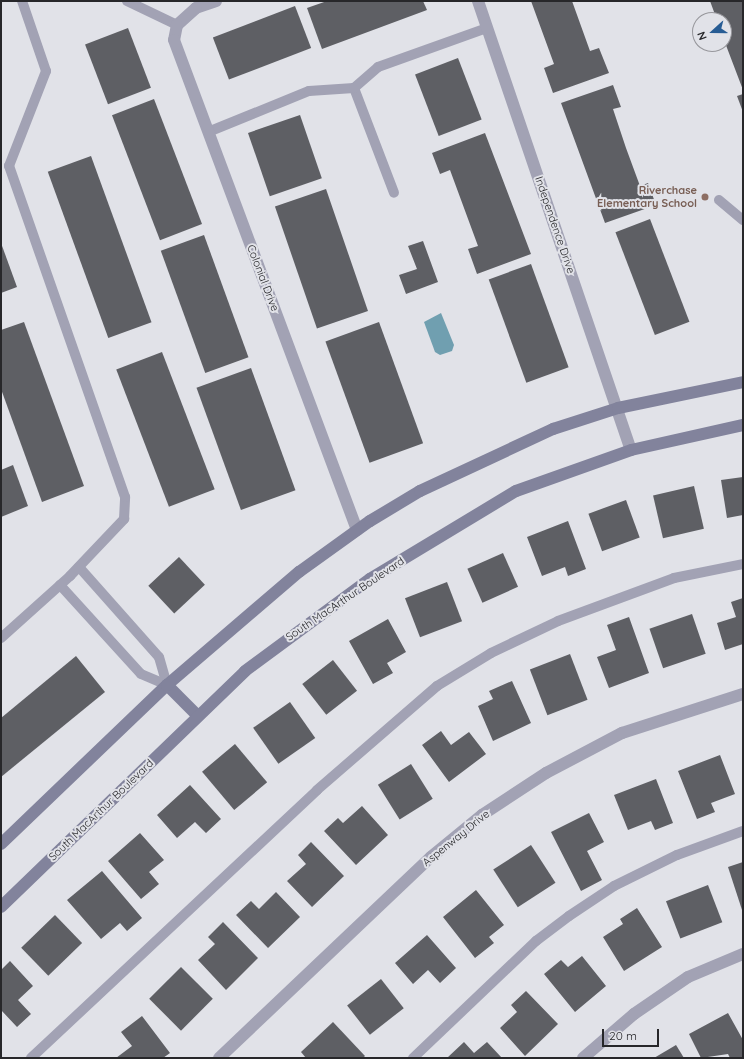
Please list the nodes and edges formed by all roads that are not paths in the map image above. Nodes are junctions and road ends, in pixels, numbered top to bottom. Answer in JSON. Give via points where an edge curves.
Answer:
{"nodes":[{"id":1,"x":22,"y":1,"type":"edge"},
{"id":2,"x":127,"y":1,"type":"edge"},
{"id":3,"x":216,"y":1,"type":"edge"},
{"id":4,"x":478,"y":1,"type":"edge"},
{"id":5,"x":177,"y":25,"type":"junction"},
{"id":6,"x":487,"y":28,"type":"junction"},
{"id":7,"x":354,"y":88,"type":"junction"},
{"id":8,"x":208,"y":132,"type":"junction"},
{"id":9,"x":394,"y":193,"type":"dead end"},
{"id":10,"x":719,"y":200,"type":"dead end"},
{"id":11,"x":743,"y":220,"type":"edge"},
{"id":12,"x":743,"y":382,"type":"edge"},
{"id":13,"x":618,"y":408,"type":"junction"},
{"id":14,"x":743,"y":425,"type":"edge"},
{"id":15,"x":631,"y":450,"type":"junction"},
{"id":16,"x":358,"y":530,"type":"junction"},
{"id":17,"x":743,"y":564,"type":"edge"},
{"id":18,"x":79,"y":567,"type":"junction"},
{"id":19,"x":60,"y":585,"type":"junction"},
{"id":20,"x":1,"y":638,"type":"edge"},
{"id":21,"x":166,"y":684,"type":"junction"},
{"id":22,"x":743,"y":694,"type":"edge"},
{"id":23,"x":197,"y":715,"type":"junction"},
{"id":24,"x":743,"y":831,"type":"edge"},
{"id":25,"x":1,"y":844,"type":"edge"},
{"id":26,"x":1,"y":907,"type":"edge"},
{"id":27,"x":743,"y":954,"type":"edge"},
{"id":28,"x":31,"y":1058,"type":"edge"},
{"id":29,"x":219,"y":1058,"type":"edge"},
{"id":30,"x":413,"y":1058,"type":"edge"},
{"id":31,"x":583,"y":1058,"type":"edge"}],
"edges":[{"from":1,"to":18,"type":"lane","via":[[46,70],[8,166],[125,497],[124,519]]},
{"from":2,"to":5,"type":"lane"},
{"from":3,"to":5,"type":"street","via":[[196,8]]},
{"from":4,"to":6,"type":"street","name":"Independence Drive"},
{"from":5,"to":8,"type":"street","name":"Colonial Drive","via":[[174,40]]},
{"from":6,"to":7,"type":"lane","via":[[378,67]]},
{"from":6,"to":13,"type":"street","name":"Independence Drive"},
{"from":7,"to":8,"type":"lane","via":[[309,91]]},
{"from":7,"to":9,"type":"lane"},
{"from":8,"to":16,"type":"street","name":"Colonial Drive"},
{"from":10,"to":11,"type":"lane"},
{"from":12,"to":13,"type":"main road"},
{"from":13,"to":15,"type":"street","name":"Independence Drive"},
{"from":13,"to":16,"type":"main road","via":[[553,429],[485,459],[420,491]]},
{"from":14,"to":15,"type":"main road","name":"South MacArthur Boulevard"},
{"from":15,"to":23,"type":"main road","name":"South MacArthur Boulevard","via":[[516,491],[465,520],[308,621],[245,671]]},
{"from":16,"to":21,"type":"main road","via":[[299,572]]},
{"from":17,"to":28,"type":"lane","via":[[674,578],[558,621],[491,653],[437,686],[317,790]]},
{"from":18,"to":19,"type":"lane"},
{"from":18,"to":21,"type":"lane","via":[[159,657]]},
{"from":19,"to":20,"type":"lane"},
{"from":19,"to":21,"type":"lane","via":[[141,674]]},
{"from":21,"to":23,"type":"main road"},
{"from":21,"to":25,"type":"main road"},
{"from":22,"to":29,"type":"street","name":"Aspenway Drive","via":[[622,733],[546,772],[482,815],[431,857]]},
{"from":23,"to":26,"type":"main road","name":"South MacArthur Boulevard"},
{"from":24,"to":30,"type":"lane","via":[[670,858],[614,886],[569,916],[536,941]]},
{"from":27,"to":31,"type":"street","via":[[688,978],[634,1014]]}]}
